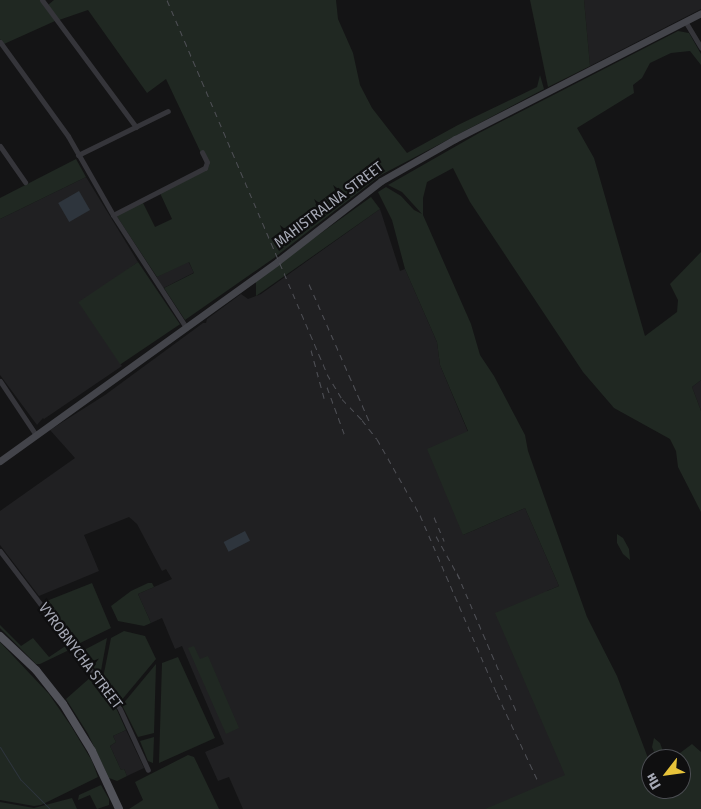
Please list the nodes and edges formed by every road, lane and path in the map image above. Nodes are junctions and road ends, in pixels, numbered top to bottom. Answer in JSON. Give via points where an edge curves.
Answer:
{"nodes":[{"id":1,"x":42,"y":0,"type":"edge"},
{"id":2,"x":701,"y":13,"type":"edge"},
{"id":3,"x":686,"y":21,"type":"junction"},
{"id":4,"x":0,"y":42,"type":"edge"},
{"id":5,"x":701,"y":48,"type":"edge"},
{"id":6,"x":168,"y":111,"type":"dead end"},
{"id":7,"x":136,"y":127,"type":"junction"},
{"id":8,"x":0,"y":146,"type":"edge"},
{"id":9,"x":202,"y":152,"type":"dead end"},
{"id":10,"x":78,"y":155,"type":"junction"},
{"id":11,"x":25,"y":182,"type":"dead end"},
{"id":12,"x":113,"y":215,"type":"junction"},
{"id":13,"x":185,"y":326,"type":"junction"},
{"id":14,"x":0,"y":381,"type":"edge"},
{"id":15,"x":36,"y":435,"type":"junction"},
{"id":16,"x":0,"y":461,"type":"edge"},
{"id":17,"x":0,"y":551,"type":"edge"},
{"id":18,"x":0,"y":636,"type":"edge"},
{"id":19,"x":148,"y":770,"type":"dead end"},
{"id":20,"x":119,"y":809,"type":"edge"}],
"edges":[{"from":1,"to":7,"type":"street"},
{"from":2,"to":3,"type":"street","name":"MAHISTRALNA STREET"},
{"from":3,"to":5,"type":"street"},
{"from":3,"to":13,"type":"street","name":"MAHISTRALNA STREET","via":[[455,139],[381,181],[278,261]]},
{"from":4,"to":10,"type":"street","via":[[68,136]]},
{"from":6,"to":7,"type":"street"},
{"from":7,"to":10,"type":"street"},
{"from":8,"to":11,"type":"street"},
{"from":9,"to":12,"type":"street","via":[[207,162],[205,168]]},
{"from":10,"to":12,"type":"street"},
{"from":12,"to":13,"type":"street"},
{"from":13,"to":15,"type":"street","name":"MAHISTRALNA STREET"},
{"from":14,"to":15,"type":"street"},
{"from":15,"to":16,"type":"street","name":"MAHISTRALNA STREET"},
{"from":17,"to":19,"type":"street","name":"VYROBNYCHA STREET","via":[[119,707]]},
{"from":18,"to":20,"type":"main road","via":[[36,670],[63,704],[92,751]]}]}
